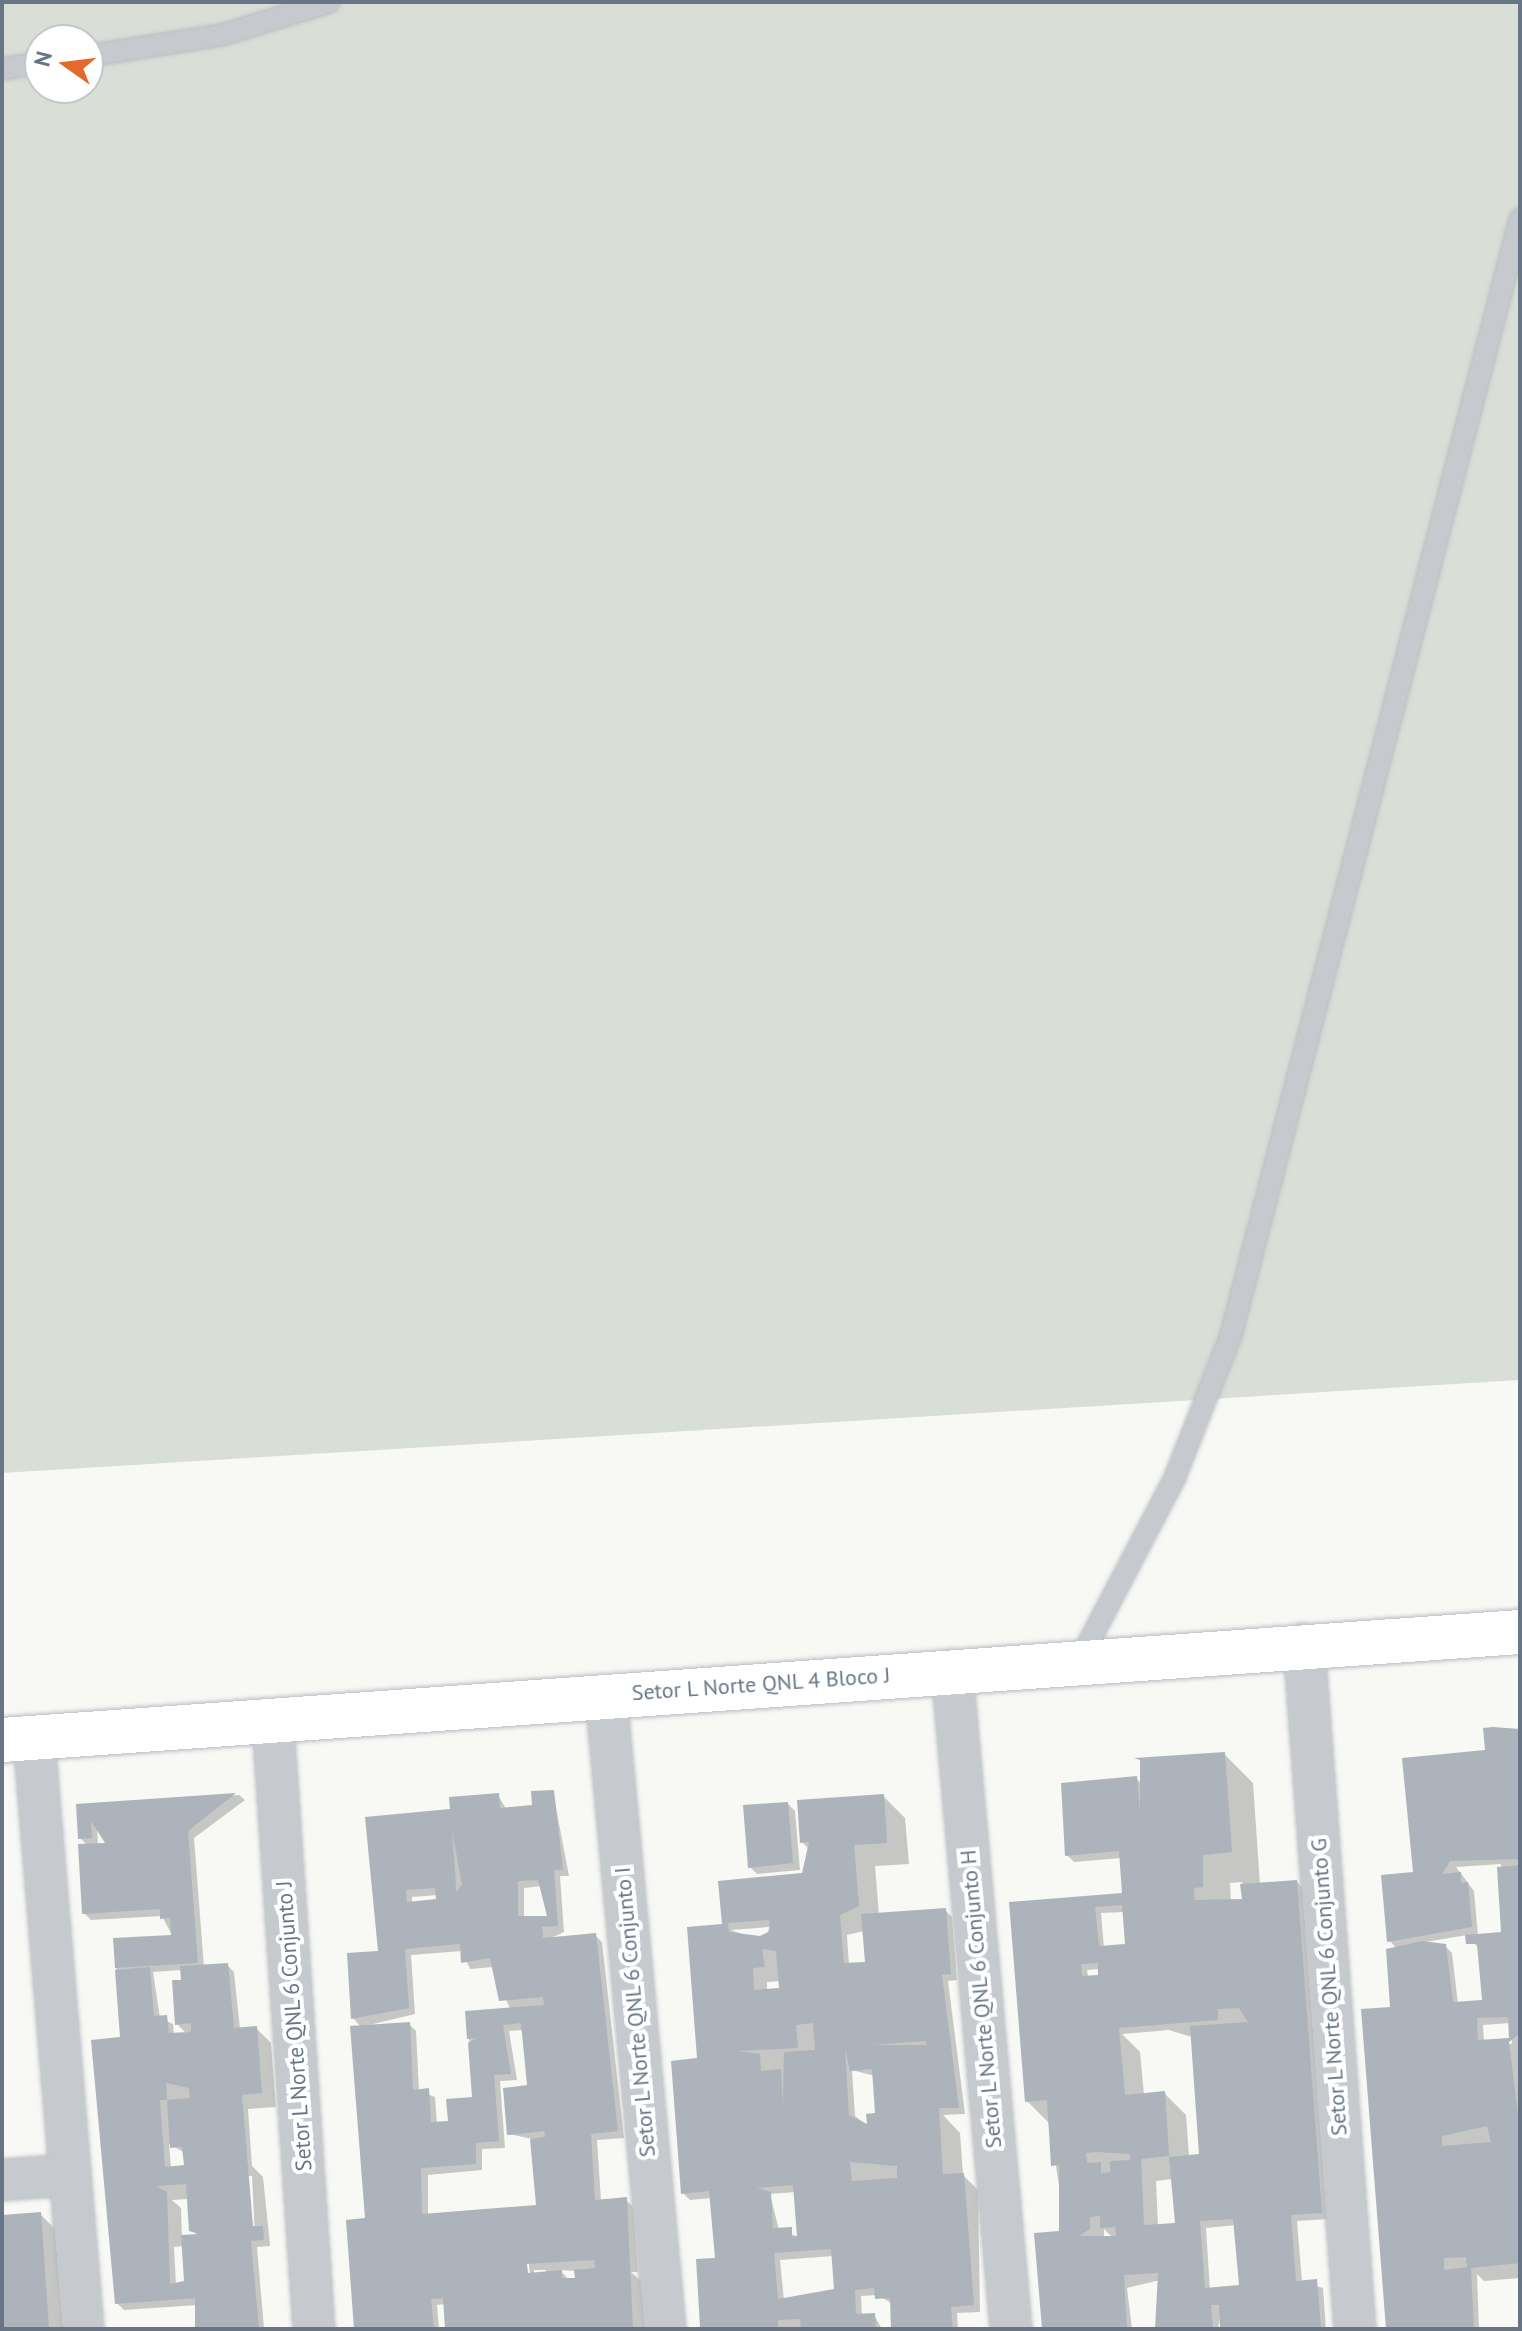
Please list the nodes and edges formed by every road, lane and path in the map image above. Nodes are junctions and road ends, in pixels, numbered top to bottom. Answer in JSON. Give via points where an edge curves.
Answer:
{"nodes":[{"id":1,"x":329,"y":2,"type":"edge"},
{"id":2,"x":104,"y":53,"type":"edge"},
{"id":3,"x":24,"y":66,"type":"edge"},
{"id":4,"x":2,"y":69,"type":"edge"},
{"id":5,"x":1520,"y":219,"type":"edge"},
{"id":6,"x":1520,"y":1632,"type":"edge"},
{"id":7,"x":1304,"y":1644,"type":"junction"},
{"id":8,"x":1079,"y":1661,"type":"junction"},
{"id":9,"x":952,"y":1670,"type":"junction"},
{"id":10,"x":606,"y":1695,"type":"junction"},
{"id":11,"x":273,"y":1723,"type":"junction"},
{"id":12,"x":18,"y":1740,"type":"edge"},
{"id":13,"x":70,"y":2175,"type":"junction"},
{"id":14,"x":2,"y":2180,"type":"edge"},
{"id":15,"x":83,"y":2329,"type":"edge"},
{"id":16,"x":314,"y":2329,"type":"edge"},
{"id":17,"x":665,"y":2329,"type":"edge"},
{"id":18,"x":1011,"y":2329,"type":"edge"},
{"id":19,"x":1355,"y":2329,"type":"edge"}],
"edges":[{"from":1,"to":2,"type":"lane","via":[[222,35]]},
{"from":3,"to":4,"type":"lane"},
{"from":5,"to":8,"type":"lane","via":[[1231,1335],[1175,1477]]},
{"from":6,"to":7,"type":"street","name":"Setor L Norte QNL 4 Bloco J"},
{"from":7,"to":8,"type":"street","name":"Setor L Norte QNL 4 Bloco J"},
{"from":7,"to":19,"type":"street","name":"Setor L Norte QNL 6 Conjunto G"},
{"from":8,"to":9,"type":"street","name":"Setor L Norte QNL 4 Bloco J"},
{"from":9,"to":10,"type":"street","name":"Setor L Norte QNL 4 Bloco J"},
{"from":9,"to":18,"type":"street","name":"Setor L Norte QNL 6 Conjunto H"},
{"from":10,"to":11,"type":"street","name":"Setor L Norte QNL 4 Bloco J"},
{"from":10,"to":17,"type":"street","name":"Setor L Norte QNL 6 Conjunto I"},
{"from":11,"to":12,"type":"street","name":"Setor L Norte QNL 4 Bloco J"},
{"from":11,"to":16,"type":"street","name":"Setor L Norte QNL 6 Conjunto J"},
{"from":12,"to":13,"type":"street"},
{"from":13,"to":14,"type":"street"},
{"from":13,"to":15,"type":"street"}]}
